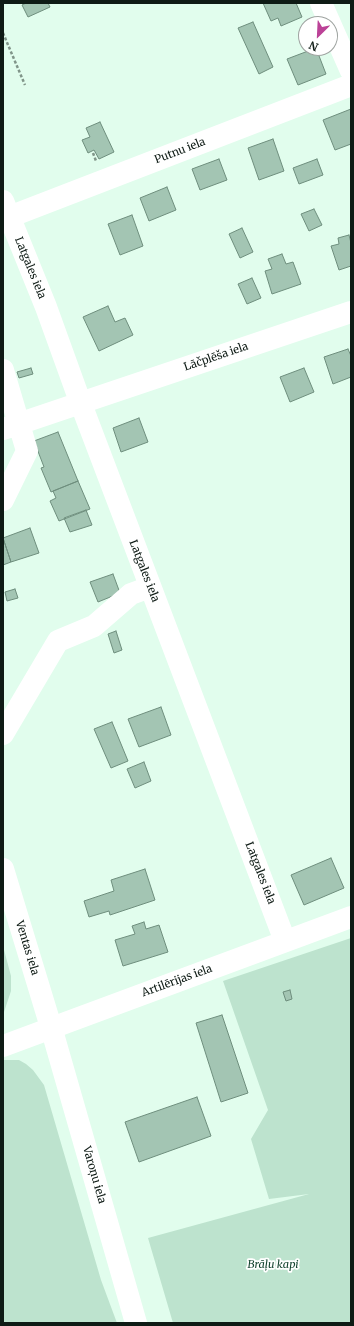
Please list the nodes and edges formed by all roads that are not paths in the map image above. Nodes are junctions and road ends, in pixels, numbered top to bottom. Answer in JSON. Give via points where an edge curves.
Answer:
{"nodes":[{"id":1,"x":321,"y":3,"type":"edge"},
{"id":2,"x":351,"y":71,"type":"edge"},
{"id":3,"x":351,"y":85,"type":"edge"},
{"id":4,"x":6,"y":209,"type":"edge"},
{"id":5,"x":351,"y":312,"type":"edge"},
{"id":6,"x":3,"y":370,"type":"edge"},
{"id":7,"x":81,"y":404,"type":"junction"},
{"id":8,"x":11,"y":426,"type":"edge"},
{"id":9,"x":3,"y":500,"type":"edge"},
{"id":10,"x":150,"y":587,"type":"junction"},
{"id":11,"x":4,"y":730,"type":"edge"},
{"id":12,"x":3,"y":869,"type":"edge"},
{"id":13,"x":351,"y":917,"type":"edge"},
{"id":14,"x":285,"y":941,"type":"junction"},
{"id":15,"x":51,"y":1027,"type":"junction"},
{"id":16,"x":3,"y":1046,"type":"edge"},
{"id":17,"x":136,"y":1323,"type":"edge"}],
"edges":[{"from":1,"to":2,"type":"main road"},
{"from":3,"to":4,"type":"main road","name":"Putnu iela"},
{"from":4,"to":7,"type":"main road","name":"Latgales iela","via":[[46,307]]},
{"from":5,"to":7,"type":"main road","name":"Lāčplēša iela"},
{"from":6,"to":8,"type":"main road"},
{"from":7,"to":8,"type":"main road","name":"Lāčplēša iela"},
{"from":7,"to":10,"type":"main road","name":"Latgales iela"},
{"from":8,"to":9,"type":"main road","via":[[27,451]]},
{"from":10,"to":11,"type":"main road","via":[[132,594],[94,626],[58,641]]},
{"from":10,"to":14,"type":"main road","name":"Latgales iela"},
{"from":12,"to":15,"type":"main road","name":"Ventas iela"},
{"from":13,"to":14,"type":"main road","name":"Artilērijas iela"},
{"from":14,"to":15,"type":"main road","name":"Artilērijas iela"},
{"from":15,"to":16,"type":"main road","name":"Artilērijas iela"},
{"from":15,"to":17,"type":"main road","name":"Varoņu iela"}]}
